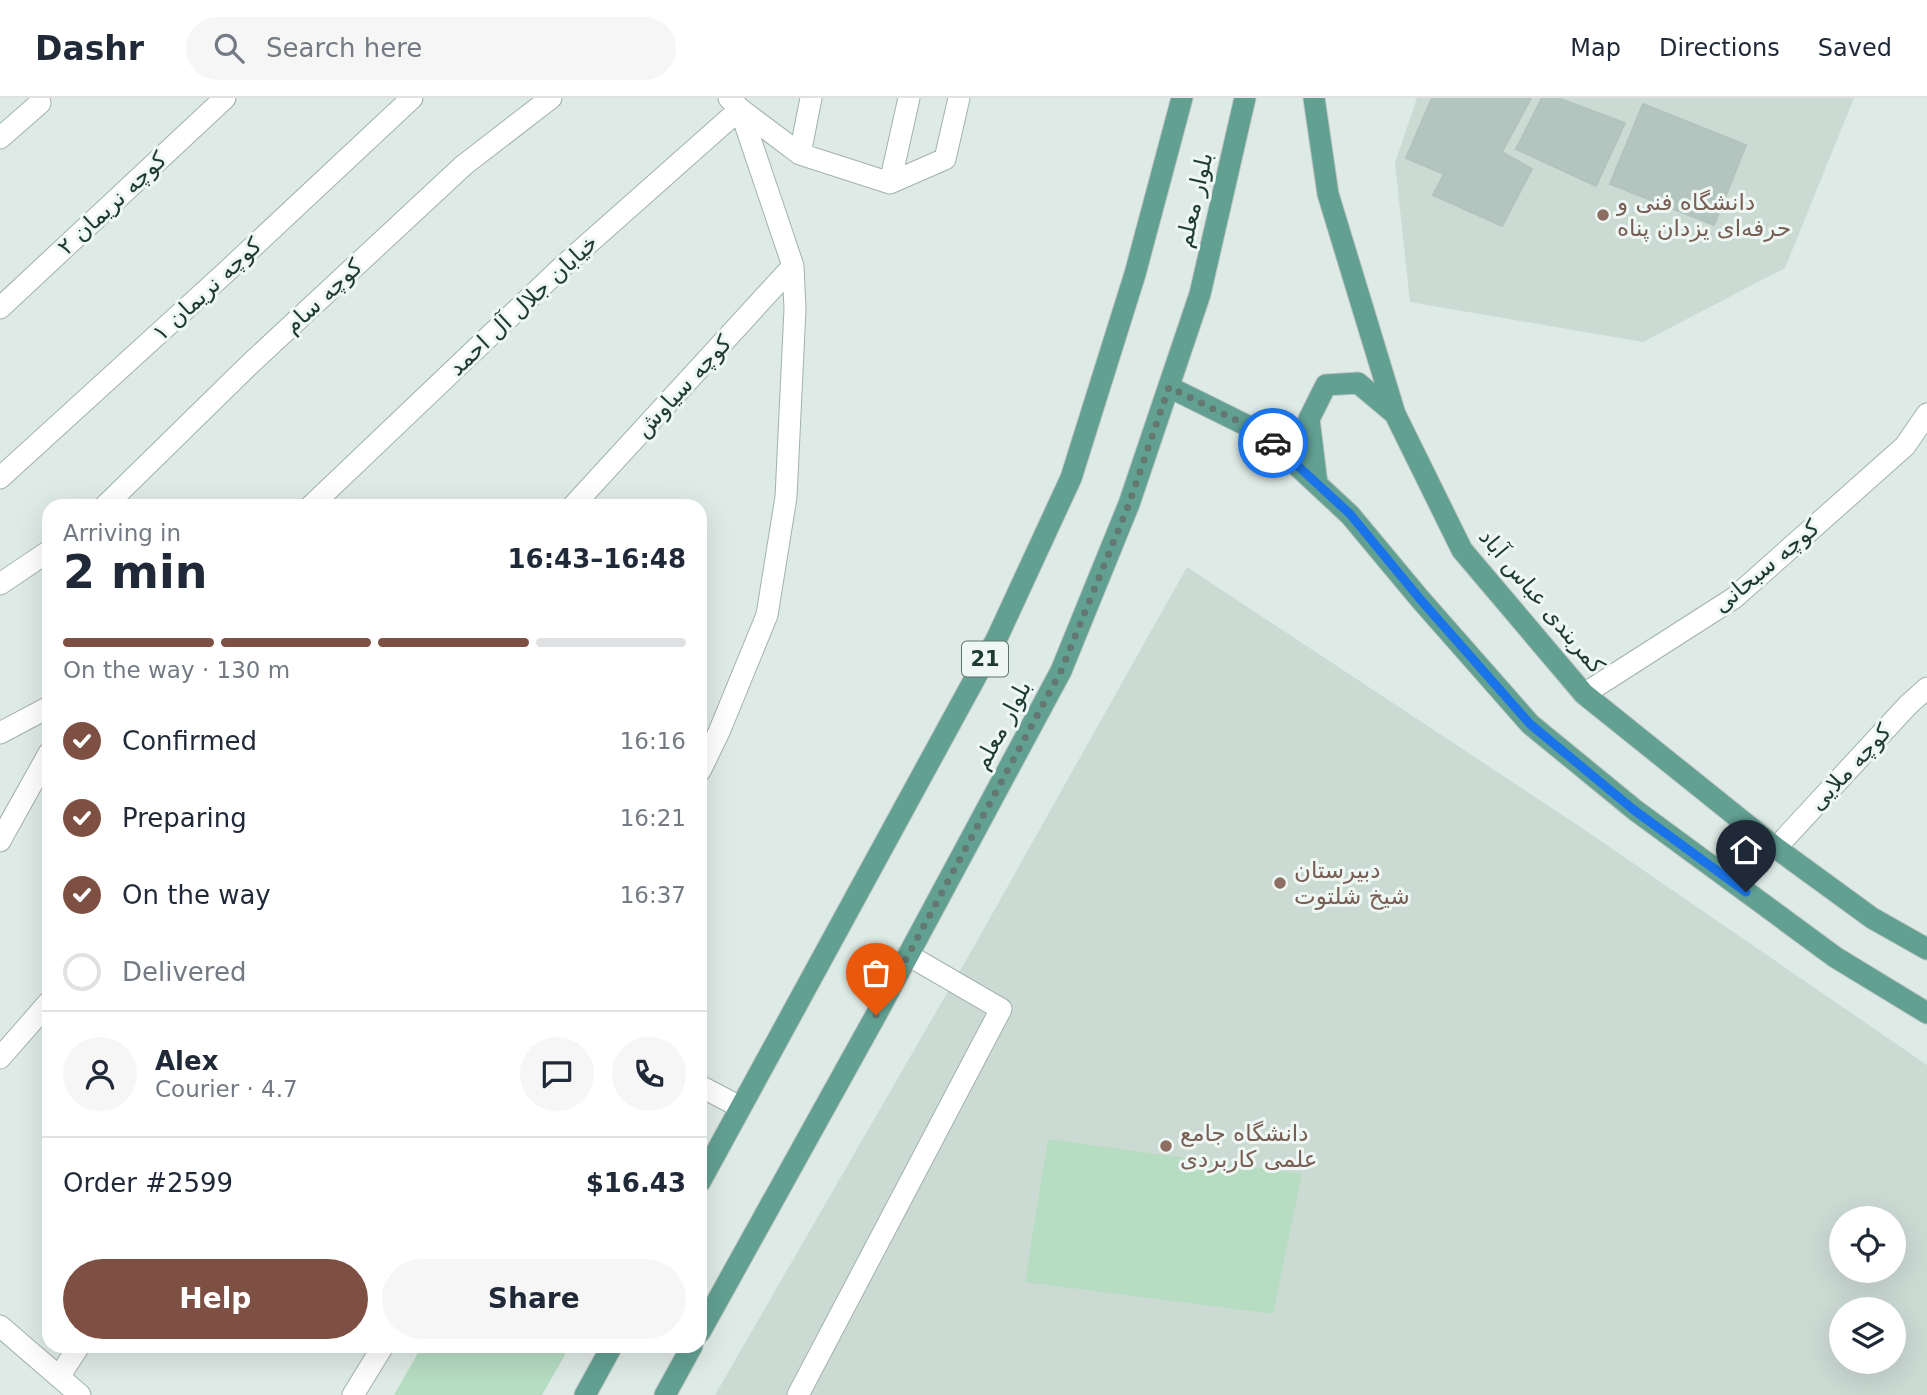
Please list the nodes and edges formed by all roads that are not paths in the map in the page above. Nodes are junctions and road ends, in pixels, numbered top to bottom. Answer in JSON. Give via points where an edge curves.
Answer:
{"nodes":[{"id":1,"x":225,"y":98,"type":"edge"},
{"id":2,"x":412,"y":98,"type":"edge"},
{"id":3,"x":551,"y":98,"type":"edge"},
{"id":4,"x":811,"y":98,"type":"edge"},
{"id":5,"x":909,"y":98,"type":"edge"},
{"id":6,"x":959,"y":98,"type":"edge"},
{"id":7,"x":1182,"y":98,"type":"edge"},
{"id":8,"x":1245,"y":98,"type":"edge"},
{"id":9,"x":1314,"y":98,"type":"edge"},
{"id":10,"x":40,"y":103,"type":"dead end"},
{"id":11,"x":734,"y":104,"type":"edge"},
{"id":12,"x":0,"y":138,"type":"edge"},
{"id":13,"x":800,"y":154,"type":"junction"},
{"id":14,"x":890,"y":183,"type":"junction"},
{"id":15,"x":793,"y":266,"type":"junction"},
{"id":16,"x":0,"y":309,"type":"edge"},
{"id":17,"x":1169,"y":387,"type":"junction"},
{"id":18,"x":1395,"y":414,"type":"junction"},
{"id":19,"x":1927,"y":414,"type":"edge"},
{"id":20,"x":0,"y":478,"type":"edge"},
{"id":21,"x":1317,"y":484,"type":"junction"},
{"id":22,"x":112,"y":499,"type":"edge"},
{"id":23,"x":318,"y":499,"type":"edge"},
{"id":24,"x":579,"y":499,"type":"edge"},
{"id":25,"x":42,"y":556,"type":"edge"},
{"id":26,"x":0,"y":584,"type":"edge"},
{"id":27,"x":1927,"y":688,"type":"edge"},
{"id":28,"x":1584,"y":694,"type":"junction"},
{"id":29,"x":42,"y":711,"type":"edge"},
{"id":30,"x":0,"y":733,"type":"edge"},
{"id":31,"x":707,"y":757,"type":"edge"},
{"id":32,"x":42,"y":766,"type":"edge"},
{"id":33,"x":0,"y":841,"type":"edge"},
{"id":34,"x":1776,"y":848,"type":"junction"},
{"id":35,"x":1927,"y":949,"type":"edge"},
{"id":36,"x":908,"y":955,"type":"junction"},
{"id":37,"x":42,"y":1010,"type":"edge"},
{"id":38,"x":1927,"y":1013,"type":"edge"},
{"id":39,"x":0,"y":1058,"type":"edge"},
{"id":40,"x":707,"y":1090,"type":"edge"},
{"id":41,"x":740,"y":1107,"type":"junction"},
{"id":42,"x":707,"y":1169,"type":"edge"},
{"id":43,"x":707,"y":1319,"type":"edge"},
{"id":44,"x":0,"y":1326,"type":"edge"},
{"id":45,"x":74,"y":1353,"type":"edge"},
{"id":46,"x":379,"y":1353,"type":"edge"},
{"id":47,"x":608,"y":1353,"type":"edge"},
{"id":48,"x":688,"y":1353,"type":"edge"},
{"id":49,"x":58,"y":1377,"type":"junction"},
{"id":50,"x":80,"y":1395,"type":"edge"},
{"id":51,"x":353,"y":1395,"type":"edge"},
{"id":52,"x":585,"y":1395,"type":"edge"},
{"id":53,"x":665,"y":1395,"type":"edge"},
{"id":54,"x":799,"y":1395,"type":"edge"}],
"edges":[{"from":1,"to":16,"type":"street","name":"کوچه نریمان ۲"},
{"from":2,"to":20,"type":"street","name":"کوچه نریمان ۱"},
{"from":3,"to":22,"type":"street","name":"کوچه سام","via":[[464,165]]},
{"from":4,"to":13,"type":"street"},
{"from":5,"to":14,"type":"street"},
{"from":6,"to":14,"type":"street","via":[[945,159]]},
{"from":7,"to":41,"type":"main road","name":"بلوار معلم","number":"21","via":[[1135,274],[1071,478],[997,638]]},
{"from":8,"to":17,"type":"main road","name":"بلوار معلم","via":[[1200,294]]},
{"from":9,"to":18,"type":"main road","name":"کمربندی عباس آباد","via":[[1328,194]]},
{"from":10,"to":12,"type":"street"},
{"from":11,"to":13,"type":"street"},
{"from":11,"to":15,"type":"street"},
{"from":11,"to":23,"type":"street","name":"خیابان جلال آل احمد"},
{"from":13,"to":14,"type":"street"},
{"from":15,"to":24,"type":"street","name":"کوچه سیاوش"},
{"from":15,"to":31,"type":"street","via":[[786,497],[767,615]]},
{"from":17,"to":21,"type":"main road","via":[[1262,433]]},
{"from":17,"to":36,"type":"main road","name":"بلوار معلم","via":[[1129,504],[1061,671]]},
{"from":18,"to":21,"type":"main road","via":[[1358,383],[1326,385],[1309,419]]},
{"from":18,"to":28,"type":"main road","name":"کمربندی عباس آباد","via":[[1462,550]]},
{"from":19,"to":28,"type":"street","name":"کوچه سبحانی","via":[[1905,446],[1734,598]]},
{"from":21,"to":38,"type":"main road","via":[[1350,514],[1530,724],[1634,810],[1835,957]]},
{"from":25,"to":26,"type":"street"},
{"from":27,"to":34,"type":"street","name":"کوچه ملایی"},
{"from":28,"to":34,"type":"main road","name":"کمربندی عباس آباد"},
{"from":29,"to":30,"type":"street"},
{"from":32,"to":33,"type":"street"},
{"from":34,"to":35,"type":"main road","name":"کمربندی عباس آباد","via":[[1872,918]]},
{"from":36,"to":43,"type":"main road","name":"بلوار معلم"},
{"from":36,"to":54,"type":"street","via":[[1000,1009]]},
{"from":37,"to":39,"type":"street"},
{"from":40,"to":41,"type":"street"},
{"from":41,"to":42,"type":"main road","name":"بلوار معلم","number":"21"},
{"from":44,"to":49,"type":"street"},
{"from":45,"to":49,"type":"street"},
{"from":46,"to":51,"type":"street"},
{"from":47,"to":52,"type":"main road"},
{"from":48,"to":53,"type":"main road"},
{"from":49,"to":50,"type":"street"}]}
